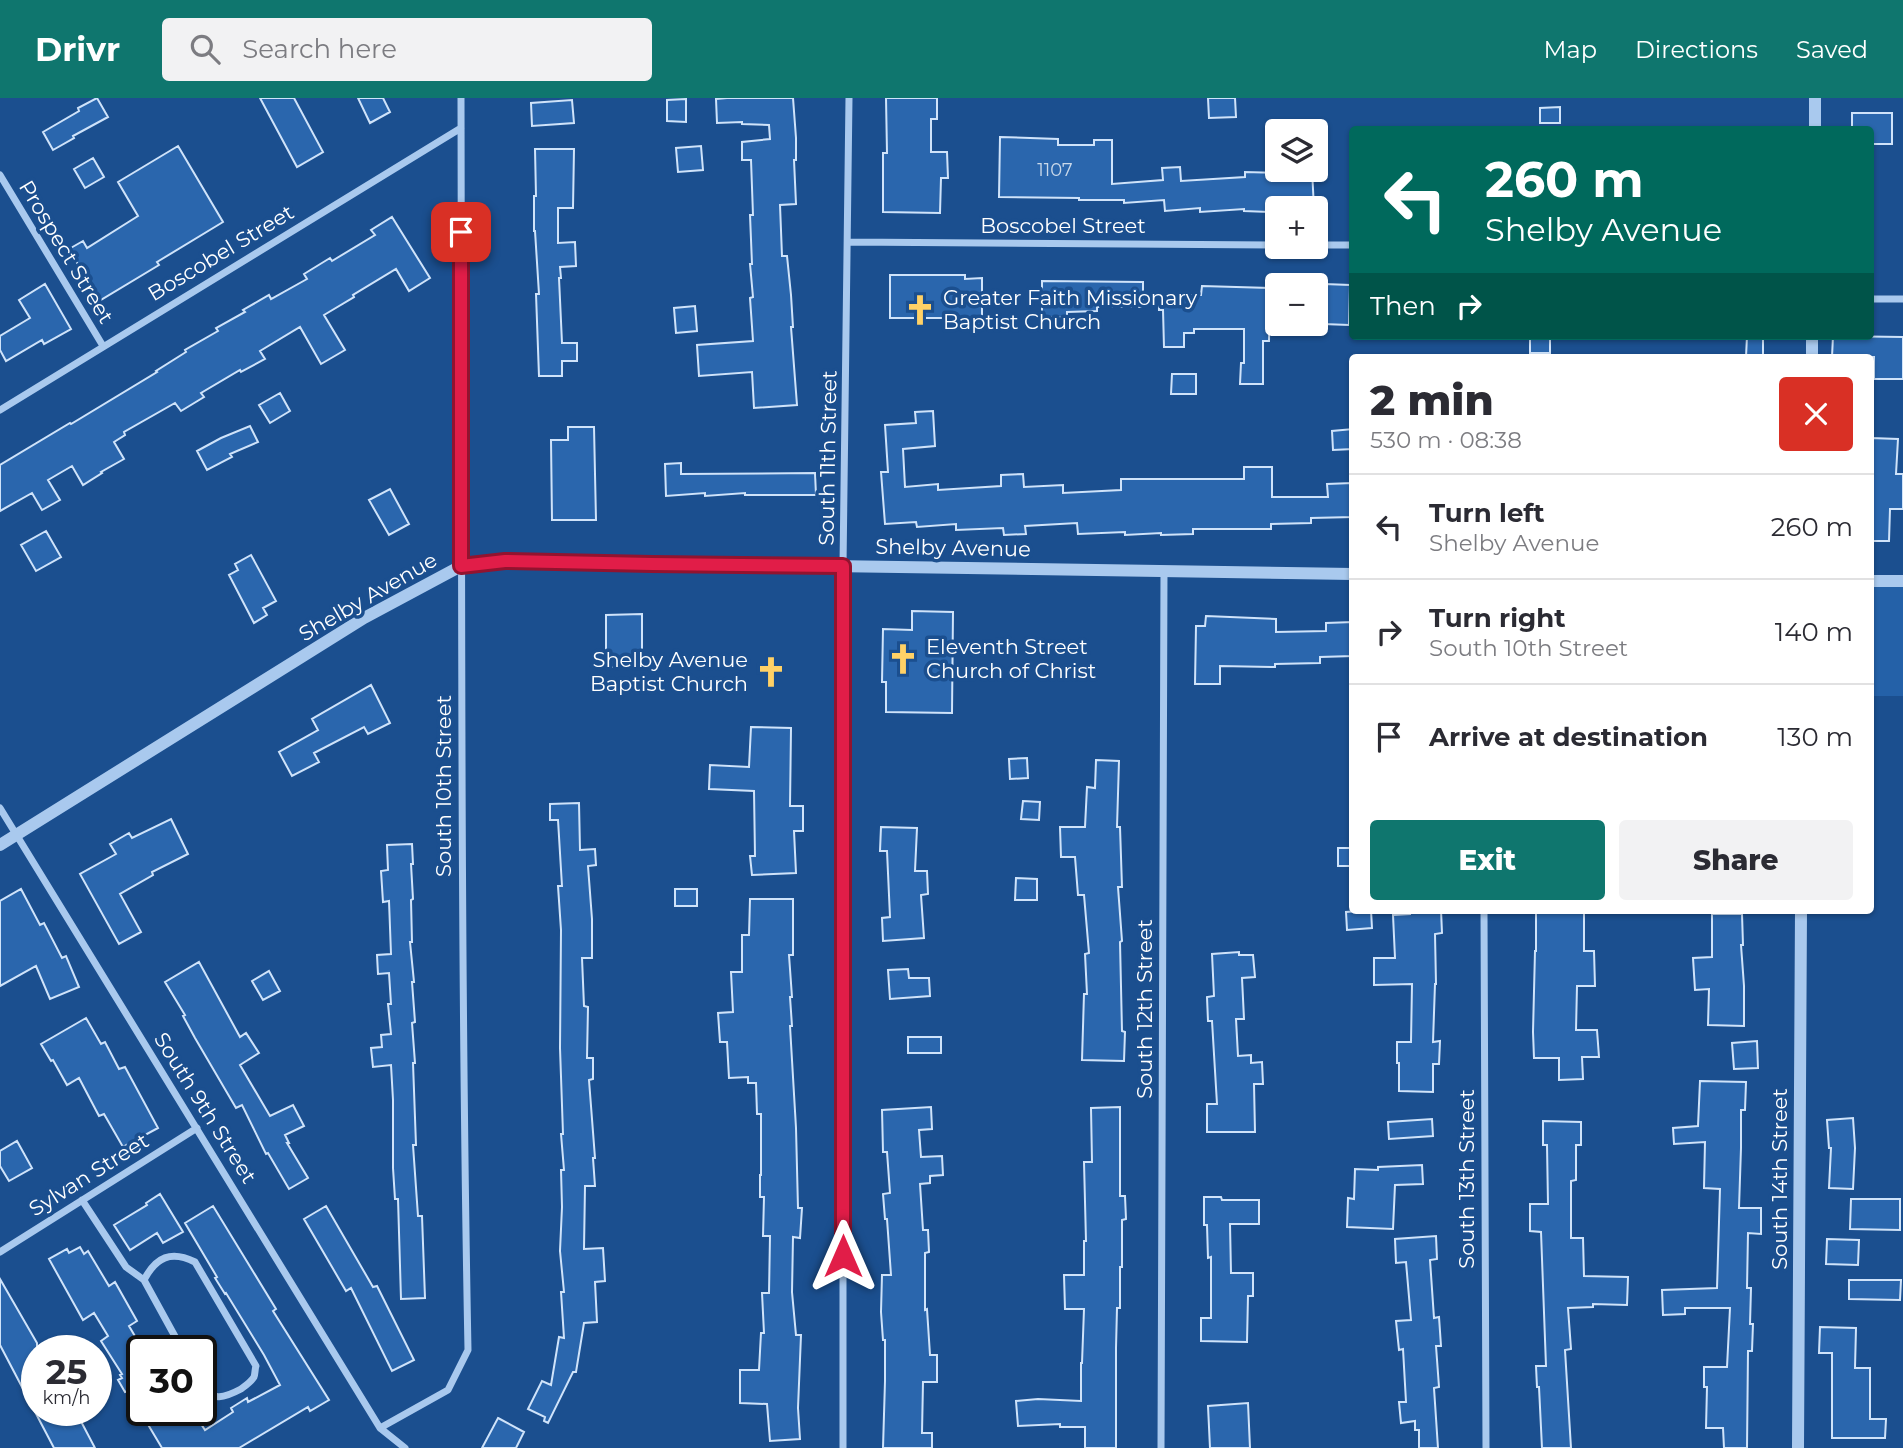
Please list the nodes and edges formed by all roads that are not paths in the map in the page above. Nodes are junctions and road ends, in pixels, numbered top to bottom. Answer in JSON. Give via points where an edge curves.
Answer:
{"nodes":[{"id":1,"x":461,"y":98,"type":"edge"},
{"id":2,"x":849,"y":98,"type":"edge"},
{"id":3,"x":1815,"y":98,"type":"edge"},
{"id":4,"x":1815,"y":126,"type":"edge"},
{"id":5,"x":461,"y":128,"type":"junction"},
{"id":6,"x":0,"y":175,"type":"edge"},
{"id":7,"x":848,"y":242,"type":"junction"},
{"id":8,"x":1265,"y":245,"type":"edge"},
{"id":9,"x":1328,"y":245,"type":"edge"},
{"id":10,"x":1349,"y":245,"type":"edge"},
{"id":11,"x":1874,"y":299,"type":"edge"},
{"id":12,"x":1903,"y":299,"type":"edge"},
{"id":13,"x":103,"y":346,"type":"junction"},
{"id":14,"x":0,"y":410,"type":"edge"},
{"id":15,"x":461,"y":566,"type":"junction"},
{"id":16,"x":843,"y":566,"type":"junction"},
{"id":17,"x":1164,"y":571,"type":"junction"},
{"id":18,"x":1349,"y":574,"type":"edge"},
{"id":19,"x":1874,"y":581,"type":"edge"},
{"id":20,"x":1903,"y":581,"type":"edge"},
{"id":21,"x":0,"y":808,"type":"edge"},
{"id":22,"x":16,"y":835,"type":"junction"},
{"id":23,"x":0,"y":845,"type":"edge"},
{"id":24,"x":1484,"y":914,"type":"edge"},
{"id":25,"x":1801,"y":914,"type":"edge"},
{"id":26,"x":197,"y":1128,"type":"junction"},
{"id":27,"x":82,"y":1200,"type":"junction"},
{"id":28,"x":0,"y":1252,"type":"edge"},
{"id":29,"x":144,"y":1280,"type":"junction"},
{"id":30,"x":174,"y":1335,"type":"edge"},
{"id":31,"x":217,"y":1398,"type":"edge"},
{"id":32,"x":380,"y":1428,"type":"junction"},
{"id":33,"x":405,"y":1448,"type":"edge"},
{"id":34,"x":843,"y":1448,"type":"edge"},
{"id":35,"x":1161,"y":1448,"type":"edge"},
{"id":36,"x":1486,"y":1448,"type":"edge"},
{"id":37,"x":1798,"y":1448,"type":"edge"}],
"edges":[{"from":1,"to":5,"type":"street","name":"South 10th Street"},
{"from":2,"to":7,"type":"street","name":"South 11th Street"},
{"from":3,"to":4,"type":"street"},
{"from":5,"to":13,"type":"street","name":"Boscobel Street"},
{"from":5,"to":15,"type":"street","name":"South 10th Street"},
{"from":6,"to":13,"type":"street","name":"Prospect Street"},
{"from":7,"to":8,"type":"street","name":"Boscobel Street"},
{"from":7,"to":16,"type":"street","name":"South 11th Street"},
{"from":9,"to":10,"type":"street"},
{"from":11,"to":12,"type":"street"},
{"from":13,"to":14,"type":"street","name":"Boscobel Street"},
{"from":15,"to":16,"type":"street","name":"Shelby Avenue","via":[[505,561]]},
{"from":15,"to":22,"type":"street","name":"Shelby Avenue","via":[[364,618]]},
{"from":15,"to":32,"type":"street","name":"South 10th Street","via":[[468,1350],[448,1390]]},
{"from":16,"to":17,"type":"street","name":"Shelby Avenue"},
{"from":16,"to":34,"type":"street","name":"South 11th Street"},
{"from":17,"to":18,"type":"street","name":"Shelby Avenue"},
{"from":17,"to":35,"type":"street","name":"South 12th Street"},
{"from":19,"to":20,"type":"street"},
{"from":21,"to":22,"type":"street","name":"South 9th Street"},
{"from":22,"to":23,"type":"street","name":"Shelby Avenue"},
{"from":22,"to":26,"type":"street","name":"South 9th Street"},
{"from":24,"to":36,"type":"street","name":"South 13th Street"},
{"from":25,"to":37,"type":"street","name":"South 14th Street"},
{"from":26,"to":27,"type":"street","name":"Sylvan Street"},
{"from":26,"to":32,"type":"street","name":"South 9th Street"},
{"from":27,"to":28,"type":"street","name":"Sylvan Street"},
{"from":27,"to":29,"type":"street","via":[[126,1267]]},
{"from":29,"to":30,"type":"street"},
{"from":29,"to":31,"type":"street","via":[[161,1259],[179,1255],[195,1262],[256,1366],[247,1385]]},
{"from":32,"to":33,"type":"street","name":"South 9th Street"}]}
